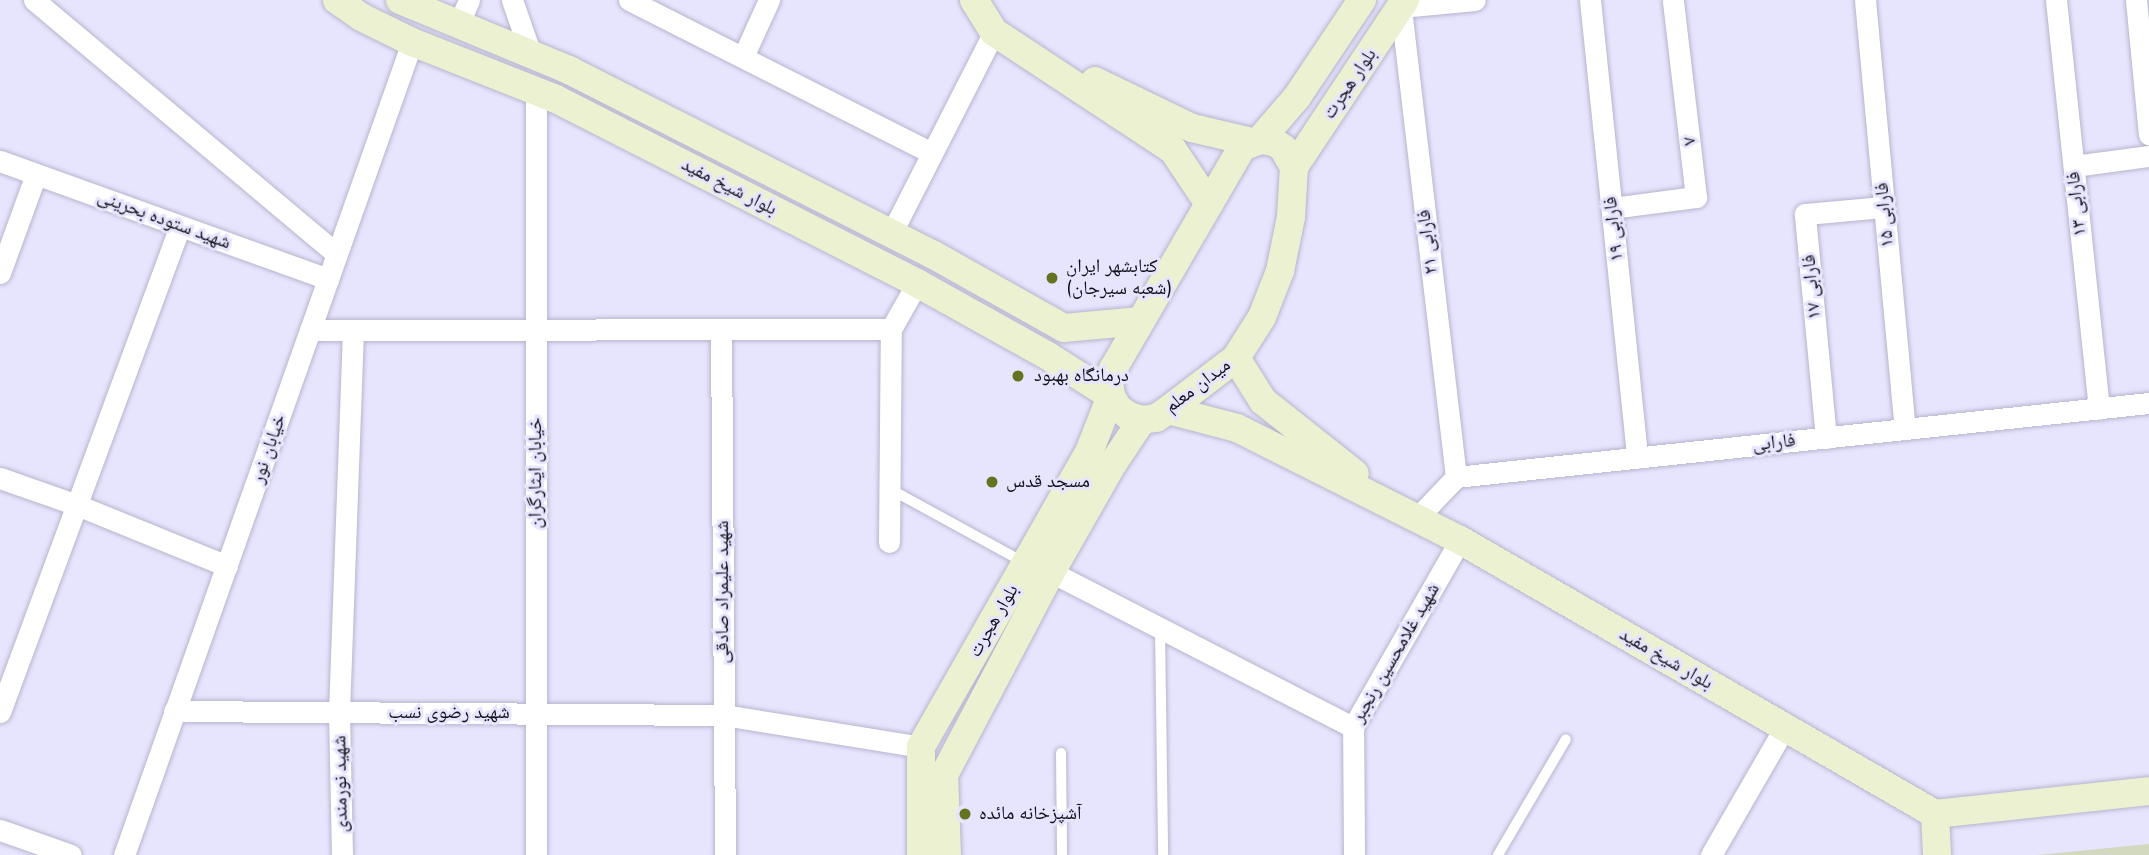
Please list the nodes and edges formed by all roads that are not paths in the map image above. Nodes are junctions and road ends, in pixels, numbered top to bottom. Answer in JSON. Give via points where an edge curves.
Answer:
{"nodes":[{"id":1,"x":34,"y":0,"type":"edge"},
{"id":2,"x":337,"y":0,"type":"edge"},
{"id":3,"x":400,"y":0,"type":"edge"},
{"id":4,"x":512,"y":0,"type":"edge"},
{"id":5,"x":629,"y":0,"type":"edge"},
{"id":6,"x":769,"y":0,"type":"edge"},
{"id":7,"x":974,"y":0,"type":"edge"},
{"id":8,"x":1362,"y":0,"type":"edge"},
{"id":9,"x":1475,"y":0,"type":"edge"},
{"id":10,"x":1590,"y":0,"type":"edge"},
{"id":11,"x":1673,"y":0,"type":"edge"},
{"id":12,"x":1865,"y":0,"type":"edge"},
{"id":13,"x":2056,"y":0,"type":"edge"},
{"id":14,"x":2136,"y":0,"type":"edge"},
{"id":15,"x":1403,"y":4,"type":"edge"},
{"id":16,"x":464,"y":13,"type":"edge"},
{"id":17,"x":994,"y":32,"type":"junction"},
{"id":18,"x":412,"y":42,"type":"junction"},
{"id":19,"x":531,"y":55,"type":"junction"},
{"id":20,"x":743,"y":57,"type":"junction"},
{"id":21,"x":536,"y":91,"type":"junction"},
{"id":22,"x":1192,"y":128,"type":"junction"},
{"id":23,"x":2149,"y":134,"type":"edge"},
{"id":24,"x":1256,"y":141,"type":"junction"},
{"id":25,"x":1173,"y":150,"type":"junction"},
{"id":26,"x":932,"y":153,"type":"junction"},
{"id":27,"x":2149,"y":156,"type":"edge"},
{"id":28,"x":0,"y":161,"type":"edge"},
{"id":29,"x":2074,"y":166,"type":"junction"},
{"id":30,"x":1294,"y":167,"type":"junction"},
{"id":31,"x":36,"y":174,"type":"junction"},
{"id":32,"x":1209,"y":204,"type":"junction"},
{"id":33,"x":1884,"y":207,"type":"junction"},
{"id":34,"x":1612,"y":208,"type":"junction"},
{"id":35,"x":180,"y":226,"type":"junction"},
{"id":36,"x":891,"y":234,"type":"junction"},
{"id":37,"x":337,"y":254,"type":"junction"},
{"id":38,"x":0,"y":273,"type":"edge"},
{"id":39,"x":328,"y":279,"type":"junction"},
{"id":40,"x":916,"y":283,"type":"junction"},
{"id":41,"x":1141,"y":321,"type":"junction"},
{"id":42,"x":1064,"y":328,"type":"junction"},
{"id":43,"x":720,"y":329,"type":"junction"},
{"id":44,"x":891,"y":329,"type":"junction"},
{"id":45,"x":310,"y":330,"type":"junction"},
{"id":46,"x":353,"y":330,"type":"junction"},
{"id":47,"x":536,"y":330,"type":"junction"},
{"id":48,"x":1048,"y":356,"type":"junction"},
{"id":49,"x":1236,"y":358,"type":"junction"},
{"id":50,"x":1111,"y":396,"type":"junction"},
{"id":51,"x":1263,"y":401,"type":"junction"},
{"id":52,"x":2149,"y":403,"type":"edge"},
{"id":53,"x":2099,"y":409,"type":"junction"},
{"id":54,"x":1155,"y":415,"type":"junction"},
{"id":55,"x":1237,"y":428,"type":"junction"},
{"id":56,"x":1905,"y":429,"type":"junction"},
{"id":57,"x":1826,"y":438,"type":"junction"},
{"id":58,"x":1637,"y":458,"type":"junction"},
{"id":59,"x":1456,"y":477,"type":"junction"},
{"id":60,"x":0,"y":478,"type":"edge"},
{"id":61,"x":890,"y":489,"type":"junction"},
{"id":62,"x":77,"y":505,"type":"junction"},
{"id":63,"x":1406,"y":513,"type":"junction"},
{"id":64,"x":1460,"y":540,"type":"junction"},
{"id":65,"x":889,"y":542,"type":"dead end"},
{"id":66,"x":227,"y":566,"type":"junction"},
{"id":67,"x":1039,"y":568,"type":"junction"},
{"id":68,"x":1160,"y":629,"type":"junction"},
{"id":69,"x":174,"y":711,"type":"junction"},
{"id":70,"x":0,"y":712,"type":"edge"},
{"id":71,"x":339,"y":712,"type":"junction"},
{"id":72,"x":536,"y":714,"type":"junction"},
{"id":73,"x":724,"y":715,"type":"junction"},
{"id":74,"x":1353,"y":727,"type":"junction"},
{"id":75,"x":1785,"y":727,"type":"junction"},
{"id":76,"x":1566,"y":739,"type":"dead end"},
{"id":77,"x":921,"y":747,"type":"junction"},
{"id":78,"x":1061,"y":753,"type":"dead end"},
{"id":79,"x":2149,"y":792,"type":"edge"},
{"id":80,"x":1934,"y":814,"type":"junction"},
{"id":81,"x":0,"y":830,"type":"edge"},
{"id":82,"x":71,"y":855,"type":"edge"},
{"id":83,"x":124,"y":855,"type":"edge"},
{"id":84,"x":342,"y":855,"type":"edge"},
{"id":85,"x":536,"y":855,"type":"edge"},
{"id":86,"x":725,"y":855,"type":"edge"},
{"id":87,"x":921,"y":855,"type":"edge"},
{"id":88,"x":947,"y":855,"type":"edge"},
{"id":89,"x":1062,"y":855,"type":"edge"},
{"id":90,"x":1163,"y":855,"type":"edge"},
{"id":91,"x":1354,"y":855,"type":"edge"},
{"id":92,"x":1498,"y":855,"type":"edge"},
{"id":93,"x":1711,"y":855,"type":"edge"},
{"id":94,"x":1937,"y":855,"type":"edge"}],
"edges":[{"from":1,"to":37,"type":"street"},
{"from":2,"to":18,"type":"street","name":"بلوار شیخ مفید"},
{"from":3,"to":16,"type":"street","name":"بلوار شیخ مفید"},
{"from":4,"to":19,"type":"street"},
{"from":5,"to":20,"type":"street"},
{"from":6,"to":20,"type":"street"},
{"from":7,"to":17,"type":"street"},
{"from":8,"to":24,"type":"street","name":"بلوار هجرت","via":[[1297,97]]},
{"from":9,"to":15,"type":"street"},
{"from":10,"to":34,"type":"street","name":"فارابی ۱۹"},
{"from":11,"to":34,"type":"street","name":"۷","via":[[1696,197]]},
{"from":12,"to":33,"type":"street","name":"فارابی ۱۵"},
{"from":13,"to":29,"type":"street"},
{"from":13,"to":53,"type":"street","name":"فارابی ۱۳"},
{"from":14,"to":23,"type":"street"},
{"from":15,"to":30,"type":"street","name":"بلوار هجرت"},
{"from":15,"to":59,"type":"street","name":"فارابی ۲۱"},
{"from":16,"to":19,"type":"street","name":"بلوار شیخ مفید"},
{"from":17,"to":22,"type":"street"},
{"from":17,"to":25,"type":"street"},
{"from":17,"to":26,"type":"street"},
{"from":18,"to":21,"type":"street","name":"بلوار شیخ مفید"},
{"from":18,"to":37,"type":"street","name":"خیابان نور"},
{"from":19,"to":36,"type":"street","name":"بلوار شیخ مفید"},
{"from":20,"to":26,"type":"street"},
{"from":21,"to":40,"type":"street","name":"بلوار شیخ مفید"},
{"from":21,"to":47,"type":"street","name":"خیابان ایثارگران"},
{"from":22,"to":24,"type":"street"},
{"from":22,"to":25,"type":"street"},
{"from":24,"to":30,"type":"street","via":[[1274,142],[1283,148]]},
{"from":24,"to":32,"type":"street","via":[[1242,147]]},
{"from":25,"to":32,"type":"street"},
{"from":26,"to":36,"type":"street"},
{"from":27,"to":29,"type":"street"},
{"from":28,"to":31,"type":"street","name":"شهید ستوده بحرینی"},
{"from":29,"to":53,"type":"street"},
{"from":30,"to":49,"type":"street","name":"میدان معلم","via":[[1291,216],[1280,271],[1262,317]]},
{"from":31,"to":35,"type":"street","name":"شهید ستوده بحرینی"},
{"from":31,"to":38,"type":"street"},
{"from":32,"to":41,"type":"street"},
{"from":33,"to":56,"type":"street","name":"فارابی ۱۵"},
{"from":33,"to":57,"type":"street","name":"فارابی ۱۷","via":[[1805,214]]},
{"from":34,"to":58,"type":"street","name":"فارابی ۱۹"},
{"from":35,"to":39,"type":"street","name":"شهید ستوده بحرینی"},
{"from":35,"to":62,"type":"street"},
{"from":36,"to":42,"type":"street","name":"بلوار شیخ مفید"},
{"from":37,"to":39,"type":"street","name":"خیابان نور"},
{"from":39,"to":45,"type":"street","name":"خیابان نور"},
{"from":40,"to":44,"type":"street"},
{"from":40,"to":48,"type":"street","name":"بلوار شیخ مفید"},
{"from":41,"to":42,"type":"street"},
{"from":41,"to":50,"type":"street","via":[[1113,369]]},
{"from":42,"to":48,"type":"street","via":[[1061,345]]},
{"from":43,"to":44,"type":"street"},
{"from":43,"to":47,"type":"street"},
{"from":43,"to":73,"type":"street","name":"شهید علیمراد صادقی"},
{"from":44,"to":61,"type":"street"},
{"from":45,"to":46,"type":"street"},
{"from":45,"to":66,"type":"street","name":"خیابان نور"},
{"from":46,"to":47,"type":"street"},
{"from":46,"to":71,"type":"street","name":"شهید نورمندی"},
{"from":47,"to":72,"type":"street","name":"خیابان ایثارگران"},
{"from":48,"to":50,"type":"street","name":"بلوار شیخ مفید"},
{"from":49,"to":51,"type":"street"},
{"from":49,"to":54,"type":"street","name":"میدان معلم"},
{"from":50,"to":54,"type":"street","name":"میدان معلم","via":[[1129,416]]},
{"from":50,"to":67,"type":"street","name":"بلوار هجرت"},
{"from":51,"to":55,"type":"street","via":[[1245,413]]},
{"from":51,"to":63,"type":"street"},
{"from":52,"to":53,"type":"street","name":"فارابی"},
{"from":53,"to":56,"type":"street","name":"فارابی"},
{"from":54,"to":55,"type":"street"},
{"from":54,"to":67,"type":"street","name":"بلوار هجرت","via":[[1112,465]]},
{"from":55,"to":63,"type":"street"},
{"from":56,"to":57,"type":"street","name":"فارابی"},
{"from":57,"to":58,"type":"street","name":"فارابی"},
{"from":58,"to":59,"type":"street","name":"فارابی"},
{"from":59,"to":63,"type":"street"},
{"from":60,"to":62,"type":"street"},
{"from":61,"to":65,"type":"street"},
{"from":61,"to":67,"type":"lane"},
{"from":62,"to":66,"type":"street"},
{"from":62,"to":70,"type":"street"},
{"from":63,"to":64,"type":"street","name":"بلوار شیخ مفید"},
{"from":64,"to":74,"type":"street","name":"شهید غلامحسین رنجبر"},
{"from":64,"to":75,"type":"street","name":"بلوار شیخ مفید"},
{"from":66,"to":69,"type":"street","name":"خیابان نور"},
{"from":67,"to":68,"type":"street"},
{"from":67,"to":77,"type":"street","name":"بلوار هجرت"},
{"from":67,"to":88,"type":"street","name":"بلوار هجرت","via":[[944,775]]},
{"from":68,"to":74,"type":"street"},
{"from":68,"to":90,"type":"lane"},
{"from":69,"to":71,"type":"street","name":"شهید رضوی نسب"},
{"from":69,"to":83,"type":"street","name":"خیابان نور"},
{"from":71,"to":72,"type":"street","name":"شهید رضوی نسب"},
{"from":71,"to":84,"type":"street","name":"شهید نورمندی"},
{"from":72,"to":73,"type":"street","name":"شهید رضوی نسب"},
{"from":72,"to":85,"type":"street","name":"خیابان ایثارگران"},
{"from":73,"to":77,"type":"street","name":"شهید رضوی نسب"},
{"from":73,"to":86,"type":"street","name":"شهید علیمراد صادقی"},
{"from":74,"to":91,"type":"street","name":"شهید غلامحسین رنجبر"},
{"from":75,"to":80,"type":"street","name":"بلوار شیخ مفید"},
{"from":75,"to":93,"type":"street"},
{"from":76,"to":92,"type":"lane"},
{"from":77,"to":87,"type":"street"},
{"from":78,"to":89,"type":"lane"},
{"from":79,"to":80,"type":"street"},
{"from":80,"to":94,"type":"street"},
{"from":81,"to":82,"type":"street"}]}
